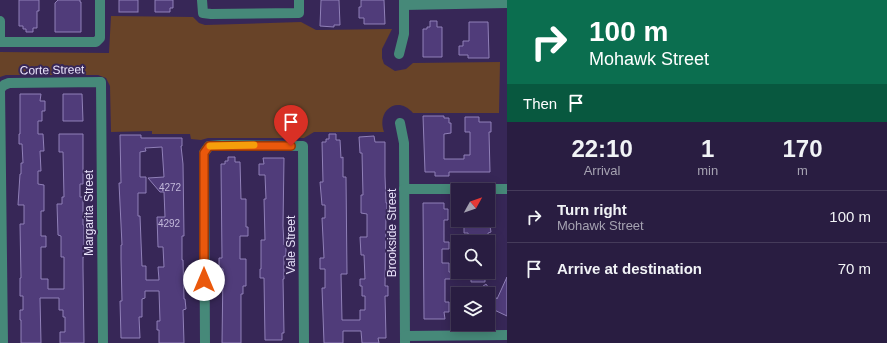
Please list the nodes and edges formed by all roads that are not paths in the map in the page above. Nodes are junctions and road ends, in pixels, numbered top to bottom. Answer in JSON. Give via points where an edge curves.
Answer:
{"nodes":[{"id":1,"x":100,"y":0,"type":"edge"},
{"id":2,"x":202,"y":0,"type":"edge"},
{"id":3,"x":299,"y":0,"type":"edge"},
{"id":4,"x":404,"y":2,"type":"edge"},
{"id":5,"x":507,"y":3,"type":"edge"},
{"id":6,"x":0,"y":21,"type":"edge"},
{"id":7,"x":0,"y":42,"type":"edge"},
{"id":8,"x":399,"y":54,"type":"dead end"},
{"id":9,"x":101,"y":82,"type":"joint"},
{"id":10,"x":400,"y":123,"type":"dead end"},
{"id":11,"x":404,"y":189,"type":"junction"},
{"id":12,"x":507,"y":189,"type":"edge"},
{"id":13,"x":507,"y":335,"type":"edge"},
{"id":14,"x":405,"y":339,"type":"edge"},
{"id":15,"x":2,"y":341,"type":"edge"},
{"id":16,"x":103,"y":343,"type":"edge"},
{"id":17,"x":205,"y":343,"type":"edge"},
{"id":18,"x":304,"y":343,"type":"edge"}],
"edges":[{"from":1,"to":7,"type":"street","via":[[100,38],[96,42]]},
{"from":2,"to":3,"type":"street","via":[[202,13],[299,13]]},
{"from":4,"to":5,"type":"street"},
{"from":4,"to":8,"type":"street","via":[[404,34]]},
{"from":6,"to":7,"type":"street"},
{"from":9,"to":15,"type":"street","name":"Corte Street","via":[[9,83],[0,89]]},
{"from":9,"to":16,"type":"street","name":"Margarita Street"},
{"from":10,"to":11,"type":"street","name":"Brookside Street","via":[[404,143]]},
{"from":11,"to":12,"type":"street"},
{"from":11,"to":14,"type":"street","name":"Brookside Street"},
{"from":13,"to":14,"type":"street"},
{"from":17,"to":18,"type":"street","name":"Vale Street","via":[[204,153],[209,146],[222,145],[303,146]]}]}
